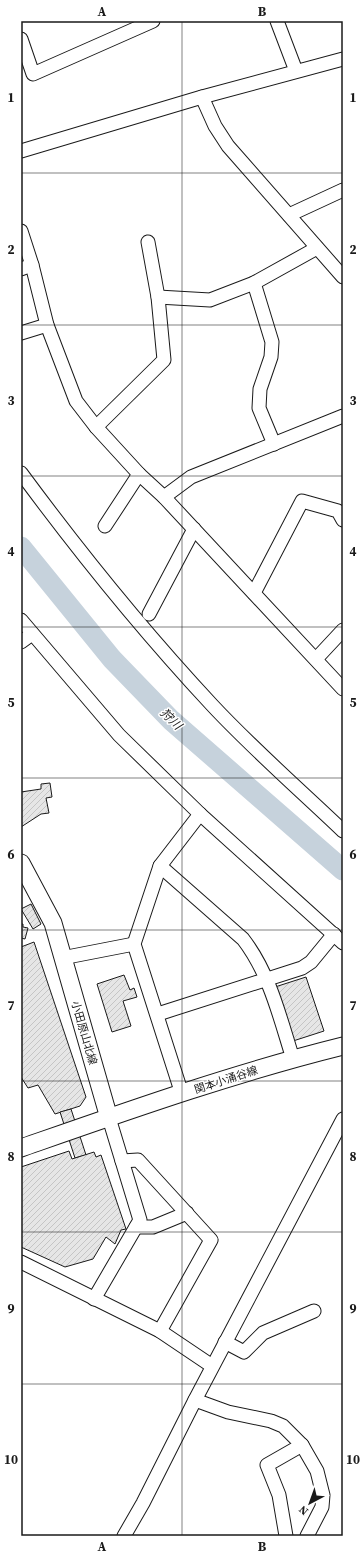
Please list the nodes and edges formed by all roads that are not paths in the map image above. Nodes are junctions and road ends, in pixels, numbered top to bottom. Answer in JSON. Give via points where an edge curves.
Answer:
{"nodes":[{"id":1,"x":153,"y":21,"type":"edge"},
{"id":2,"x":277,"y":21,"type":"edge"},
{"id":3,"x":21,"y":39,"type":"edge"},
{"id":4,"x":343,"y":59,"type":"edge"},
{"id":5,"x":296,"y":71,"type":"junction"},
{"id":6,"x":202,"y":96,"type":"junction"},
{"id":7,"x":21,"y":150,"type":"edge"},
{"id":8,"x":343,"y":190,"type":"edge"},
{"id":9,"x":289,"y":215,"type":"junction"},
{"id":10,"x":21,"y":231,"type":"edge"},
{"id":11,"x":148,"y":242,"type":"dead end"},
{"id":12,"x":317,"y":248,"type":"junction"},
{"id":13,"x":27,"y":267,"type":"edge"},
{"id":14,"x":343,"y":277,"type":"edge"},
{"id":15,"x":254,"y":283,"type":"junction"},
{"id":16,"x":158,"y":297,"type":"junction"},
{"id":17,"x":47,"y":325,"type":"junction"},
{"id":18,"x":21,"y":334,"type":"edge"},
{"id":19,"x":343,"y":416,"type":"edge"},
{"id":20,"x":96,"y":427,"type":"junction"},
{"id":21,"x":274,"y":444,"type":"junction"},
{"id":22,"x":21,"y":473,"type":"edge"},
{"id":23,"x":139,"y":474,"type":"junction"},
{"id":24,"x":164,"y":497,"type":"junction"},
{"id":25,"x":341,"y":513,"type":"edge"},
{"id":26,"x":105,"y":526,"type":"dead end"},
{"id":27,"x":194,"y":529,"type":"junction"},
{"id":28,"x":254,"y":593,"type":"junction"},
{"id":29,"x":149,"y":614,"type":"dead end"},
{"id":30,"x":21,"y":620,"type":"edge"},
{"id":31,"x":343,"y":630,"type":"edge"},
{"id":32,"x":32,"y":634,"type":"junction"},
{"id":33,"x":21,"y":642,"type":"edge"},
{"id":34,"x":316,"y":659,"type":"junction"},
{"id":35,"x":343,"y":689,"type":"edge"},
{"id":36,"x":200,"y":814,"type":"junction"},
{"id":37,"x":343,"y":831,"type":"edge"},
{"id":38,"x":21,"y":863,"type":"edge"},
{"id":39,"x":160,"y":866,"type":"junction"},
{"id":40,"x":338,"y":939,"type":"edge"},
{"id":41,"x":134,"y":944,"type":"junction"},
{"id":42,"x":62,"y":958,"type":"junction"},
{"id":43,"x":267,"y":980,"type":"junction"},
{"id":44,"x":158,"y":1014,"type":"junction"},
{"id":45,"x":343,"y":1046,"type":"edge"},
{"id":46,"x":293,"y":1059,"type":"junction"},
{"id":47,"x":182,"y":1094,"type":"junction"},
{"id":48,"x":109,"y":1118,"type":"junction"},
{"id":49,"x":342,"y":1123,"type":"edge"},
{"id":50,"x":21,"y":1148,"type":"edge"},
{"id":51,"x":122,"y":1161,"type":"junction"},
{"id":52,"x":187,"y":1213,"type":"junction"},
{"id":53,"x":136,"y":1227,"type":"junction"},
{"id":54,"x":21,"y":1262,"type":"edge"},
{"id":55,"x":94,"y":1299,"type":"junction"},
{"id":56,"x":314,"y":1311,"type":"dead end"},
{"id":57,"x":160,"y":1331,"type":"junction"},
{"id":58,"x":225,"y":1342,"type":"junction"},
{"id":59,"x":212,"y":1366,"type":"junction"},
{"id":60,"x":195,"y":1400,"type":"junction"},
{"id":61,"x":302,"y":1445,"type":"junction"},
{"id":62,"x":124,"y":1536,"type":"edge"},
{"id":63,"x":286,"y":1536,"type":"edge"},
{"id":64,"x":307,"y":1536,"type":"edge"}],
"edges":[{"from":1,"to":3,"type":"street","via":[[33,74]]},
{"from":2,"to":5,"type":"street"},
{"from":4,"to":5,"type":"street"},
{"from":5,"to":6,"type":"street"},
{"from":6,"to":7,"type":"street"},
{"from":6,"to":9,"type":"street","via":[[215,126],[228,146]]},
{"from":8,"to":9,"type":"street"},
{"from":9,"to":12,"type":"street"},
{"from":10,"to":13,"type":"street"},
{"from":11,"to":16,"type":"street"},
{"from":12,"to":14,"type":"street"},
{"from":12,"to":15,"type":"street"},
{"from":13,"to":17,"type":"street"},
{"from":15,"to":16,"type":"street","via":[[210,300]]},
{"from":15,"to":21,"type":"street","via":[[272,342],[271,356],[260,389],[259,408]]},
{"from":16,"to":20,"type":"street","via":[[164,360]]},
{"from":17,"to":18,"type":"street"},
{"from":17,"to":20,"type":"street","via":[[76,401]]},
{"from":19,"to":21,"type":"street"},
{"from":20,"to":23,"type":"street"},
{"from":21,"to":24,"type":"street","via":[[191,477]]},
{"from":22,"to":37,"type":"street","via":[[57,522],[188,679]]},
{"from":23,"to":24,"type":"street"},
{"from":23,"to":26,"type":"street"},
{"from":24,"to":27,"type":"street"},
{"from":25,"to":28,"type":"street","via":[[302,501]]},
{"from":27,"to":28,"type":"street"},
{"from":27,"to":29,"type":"street"},
{"from":28,"to":34,"type":"street"},
{"from":30,"to":32,"type":"street"},
{"from":31,"to":34,"type":"street"},
{"from":32,"to":33,"type":"street"},
{"from":32,"to":36,"type":"street","via":[[119,735]]},
{"from":34,"to":35,"type":"street"},
{"from":36,"to":39,"type":"street"},
{"from":36,"to":40,"type":"street"},
{"from":38,"to":42,"type":"main road","name":"小田原山北線","via":[[53,923]]},
{"from":39,"to":41,"type":"street"},
{"from":39,"to":43,"type":"street","via":[[243,939]]},
{"from":40,"to":43,"type":"street","via":[[302,968]]},
{"from":41,"to":42,"type":"street"},
{"from":41,"to":44,"type":"street"},
{"from":42,"to":48,"type":"main road","name":"小田原山北線"},
{"from":43,"to":44,"type":"street"},
{"from":43,"to":46,"type":"street"},
{"from":44,"to":47,"type":"street"},
{"from":45,"to":46,"type":"main road","name":"関本小涌谷線"},
{"from":46,"to":47,"type":"main road","name":"関本小涌谷線"},
{"from":47,"to":48,"type":"main road","name":"関本小涌谷線"},
{"from":48,"to":50,"type":"main road"},
{"from":48,"to":51,"type":"street"},
{"from":49,"to":58,"type":"street"},
{"from":51,"to":52,"type":"street","via":[[138,1160]]},
{"from":51,"to":53,"type":"street","via":[[140,1220]]},
{"from":52,"to":53,"type":"street","via":[[153,1227]]},
{"from":52,"to":57,"type":"street","via":[[211,1240]]},
{"from":53,"to":55,"type":"street"},
{"from":54,"to":55,"type":"street"},
{"from":55,"to":57,"type":"street"},
{"from":56,"to":58,"type":"street","via":[[263,1334],[244,1352]]},
{"from":57,"to":59,"type":"street"},
{"from":58,"to":59,"type":"street"},
{"from":59,"to":60,"type":"street"},
{"from":60,"to":61,"type":"street","via":[[228,1412],[283,1426]]},
{"from":60,"to":62,"type":"street"},
{"from":61,"to":63,"type":"street","via":[[266,1465],[279,1494]]},
{"from":61,"to":64,"type":"street","via":[[317,1471],[323,1494],[322,1507]]}]}
